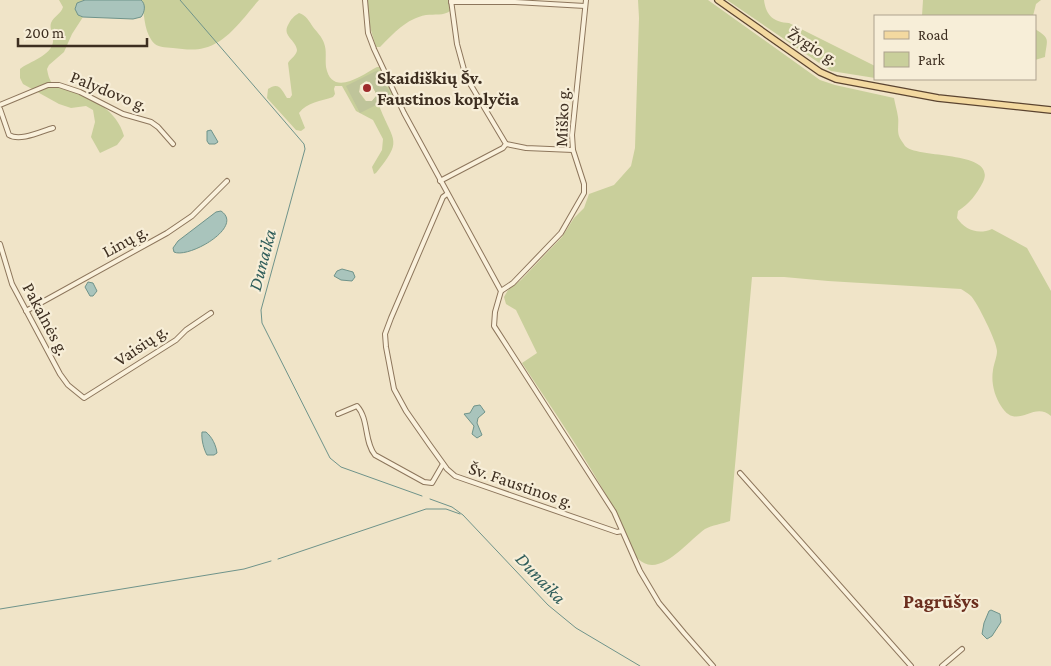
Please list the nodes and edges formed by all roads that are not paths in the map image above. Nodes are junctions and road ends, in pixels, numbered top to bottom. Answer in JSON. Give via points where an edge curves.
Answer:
{"nodes":[{"id":1,"x":365,"y":0,"type":"edge"},
{"id":2,"x":586,"y":0,"type":"edge"},
{"id":3,"x":718,"y":0,"type":"edge"},
{"id":4,"x":451,"y":1,"type":"edge"},
{"id":5,"x":585,"y":6,"type":"junction"},
{"id":6,"x":0,"y":107,"type":"edge"},
{"id":7,"x":1051,"y":110,"type":"edge"},
{"id":8,"x":53,"y":128,"type":"dead end"},
{"id":9,"x":173,"y":144,"type":"dead end"},
{"id":10,"x":506,"y":144,"type":"junction"},
{"id":11,"x":572,"y":150,"type":"junction"},
{"id":12,"x":226,"y":181,"type":"dead end"},
{"id":13,"x":440,"y":181,"type":"junction"},
{"id":14,"x":447,"y":194,"type":"junction"},
{"id":15,"x":0,"y":244,"type":"edge"},
{"id":16,"x":501,"y":291,"type":"junction"},
{"id":17,"x":26,"y":311,"type":"junction"},
{"id":18,"x":211,"y":313,"type":"dead end"},
{"id":19,"x":84,"y":398,"type":"joint"},
{"id":20,"x":338,"y":414,"type":"dead end"},
{"id":21,"x":443,"y":464,"type":"junction"},
{"id":22,"x":740,"y":473,"type":"dead end"},
{"id":23,"x":622,"y":531,"type":"junction"},
{"id":24,"x":962,"y":649,"type":"dead end"},
{"id":25,"x":713,"y":666,"type":"edge"},
{"id":26,"x":911,"y":666,"type":"edge"},
{"id":27,"x":942,"y":666,"type":"edge"}],
"edges":[{"from":1,"to":13,"type":"street","via":[[371,43]]},
{"from":2,"to":5,"type":"street","name":"Miško g."},
{"from":3,"to":7,"type":"main road","name":"Žygio g.","via":[[820,72],[836,79],[938,98]]},
{"from":4,"to":5,"type":"street"},
{"from":4,"to":10,"type":"street","via":[[456,44],[466,77]]},
{"from":5,"to":11,"type":"street","name":"Miško g."},
{"from":6,"to":8,"type":"street","via":[[9,135],[13,137]]},
{"from":6,"to":9,"type":"street","name":"Palydovo g.","via":[[48,85],[59,85],[123,114],[151,122]]},
{"from":10,"to":11,"type":"street"},
{"from":10,"to":13,"type":"street"},
{"from":11,"to":16,"type":"street","name":"Miško g.","via":[[584,193],[561,233],[513,283]]},
{"from":12,"to":17,"type":"street","name":"Linų g.","via":[[192,216],[167,233]]},
{"from":13,"to":14,"type":"street"},
{"from":14,"to":16,"type":"street"},
{"from":14,"to":21,"type":"street","name":"Šv. Faustinos g.","via":[[385,334],[394,390]]},
{"from":15,"to":17,"type":"street","name":"Pakalnės g.","via":[[9,278]]},
{"from":16,"to":23,"type":"street","name":"Šv. Faustinos g.","via":[[494,326],[614,512]]},
{"from":17,"to":19,"type":"street","name":"Pakalnės g.","via":[[60,374]]},
{"from":18,"to":19,"type":"street","name":"Vaisių g.","via":[[176,340]]},
{"from":20,"to":21,"type":"street","via":[[357,406],[375,455],[424,482],[432,483]]},
{"from":21,"to":23,"type":"street","name":"Šv. Faustinos g.","via":[[462,479]]},
{"from":22,"to":26,"type":"street"},
{"from":23,"to":25,"type":"street","name":"Šv. Faustinos g.","via":[[659,603]]},
{"from":24,"to":27,"type":"street"}]}
